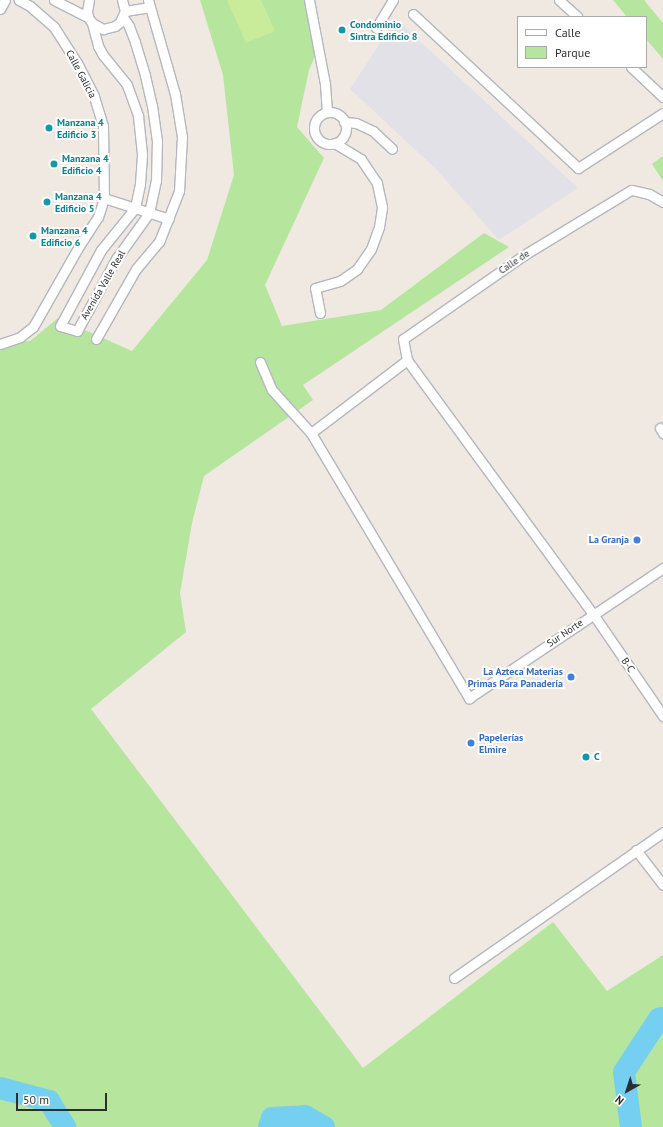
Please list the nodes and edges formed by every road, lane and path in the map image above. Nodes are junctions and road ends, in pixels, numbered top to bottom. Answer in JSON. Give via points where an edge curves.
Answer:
{"nodes":[{"id":1,"x":5,"y":0,"type":"edge"},
{"id":2,"x":19,"y":0,"type":"edge"},
{"id":3,"x":54,"y":0,"type":"edge"},
{"id":4,"x":89,"y":0,"type":"edge"},
{"id":5,"x":124,"y":0,"type":"edge"},
{"id":6,"x":309,"y":0,"type":"edge"},
{"id":7,"x":392,"y":0,"type":"edge"},
{"id":8,"x":559,"y":0,"type":"edge"},
{"id":9,"x":32,"y":3,"type":"edge"},
{"id":10,"x":148,"y":4,"type":"edge"},
{"id":11,"x":0,"y":9,"type":"edge"},
{"id":12,"x":124,"y":14,"type":"junction"},
{"id":13,"x":413,"y":14,"type":"dead end"},
{"id":14,"x":577,"y":16,"type":"edge"},
{"id":15,"x":90,"y":20,"type":"junction"},
{"id":16,"x":376,"y":28,"type":"dead end"},
{"id":17,"x":632,"y":68,"type":"edge"},
{"id":18,"x":663,"y":97,"type":"edge"},
{"id":19,"x":327,"y":112,"type":"junction"},
{"id":20,"x":662,"y":115,"type":"edge"},
{"id":21,"x":344,"y":122,"type":"junction"},
{"id":22,"x":334,"y":143,"type":"junction"},
{"id":23,"x":392,"y":149,"type":"dead end"},
{"id":24,"x":104,"y":198,"type":"junction"},
{"id":25,"x":663,"y":202,"type":"edge"},
{"id":26,"x":135,"y":208,"type":"junction"},
{"id":27,"x":150,"y":213,"type":"junction"},
{"id":28,"x":169,"y":219,"type":"junction"},
{"id":29,"x":320,"y":313,"type":"dead end"},
{"id":30,"x":96,"y":339,"type":"dead end"},
{"id":31,"x":0,"y":344,"type":"edge"},
{"id":32,"x":407,"y":360,"type":"junction"},
{"id":33,"x":260,"y":362,"type":"dead end"},
{"id":34,"x":311,"y":433,"type":"junction"},
{"id":35,"x":663,"y":568,"type":"edge"},
{"id":36,"x":593,"y":614,"type":"junction"},
{"id":37,"x":663,"y":716,"type":"edge"},
{"id":38,"x":663,"y":832,"type":"edge"},
{"id":39,"x":636,"y":850,"type":"junction"},
{"id":40,"x":663,"y":885,"type":"edge"},
{"id":41,"x":454,"y":978,"type":"dead end"}],
"edges":[{"from":1,"to":11,"type":"street"},
{"from":2,"to":9,"type":"street","name":"Calle Galicia"},
{"from":3,"to":15,"type":"street"},
{"from":4,"to":15,"type":"street","name":"Avenida Valle Real","via":[[87,11]]},
{"from":5,"to":12,"type":"street","name":"Avenida Valle Real"},
{"from":6,"to":19,"type":"street","via":[[325,84]]},
{"from":7,"to":16,"type":"street"},
{"from":8,"to":14,"type":"street"},
{"from":9,"to":24,"type":"street","name":"Calle Galicia","via":[[54,27],[94,96],[103,126]]},
{"from":10,"to":12,"type":"street"},
{"from":10,"to":28,"type":"street","via":[[175,94],[182,137],[179,191]]},
{"from":12,"to":15,"type":"street","via":[[120,22],[109,28],[103,28]]},
{"from":12,"to":27,"type":"street","name":"Avenida Valle Real","via":[[145,75],[157,141],[156,181]]},
{"from":13,"to":20,"type":"street","via":[[578,168]]},
{"from":15,"to":26,"type":"street","name":"Avenida Valle Real","via":[[98,46],[126,85],[138,116],[142,155]]},
{"from":17,"to":18,"type":"street"},
{"from":19,"to":21,"type":"street","via":[[337,114]]},
{"from":19,"to":22,"type":"street","via":[[318,117],[314,131],[324,142]]},
{"from":21,"to":22,"type":"street","via":[[342,137]]},
{"from":21,"to":23,"type":"street","via":[[356,123],[373,131]]},
{"from":22,"to":29,"type":"street","via":[[361,159],[377,183],[382,207],[371,249],[357,268],[340,281],[314,288]]},
{"from":24,"to":26,"type":"street"},
{"from":24,"to":31,"type":"street","name":"Calle Galicia","via":[[98,217],[33,327],[20,337]]},
{"from":25,"to":32,"type":"street","name":"Calle de","via":[[649,194],[631,190],[524,255],[403,339]]},
{"from":26,"to":27,"type":"street"},
{"from":26,"to":27,"type":"street","name":"Avenida Valle Real","via":[[101,250],[60,326],[77,331],[116,259]]},
{"from":27,"to":28,"type":"street"},
{"from":28,"to":30,"type":"street","via":[[159,242],[136,269]]},
{"from":32,"to":34,"type":"street"},
{"from":32,"to":36,"type":"street","name":"B-C"},
{"from":33,"to":34,"type":"street","via":[[272,390]]},
{"from":34,"to":36,"type":"street","name":"Sur Norte","via":[[469,698]]},
{"from":35,"to":36,"type":"street","name":"Sur Norte"},
{"from":36,"to":37,"type":"street","name":"B-C"},
{"from":38,"to":39,"type":"street"},
{"from":39,"to":40,"type":"street"},
{"from":39,"to":41,"type":"street"}]}
